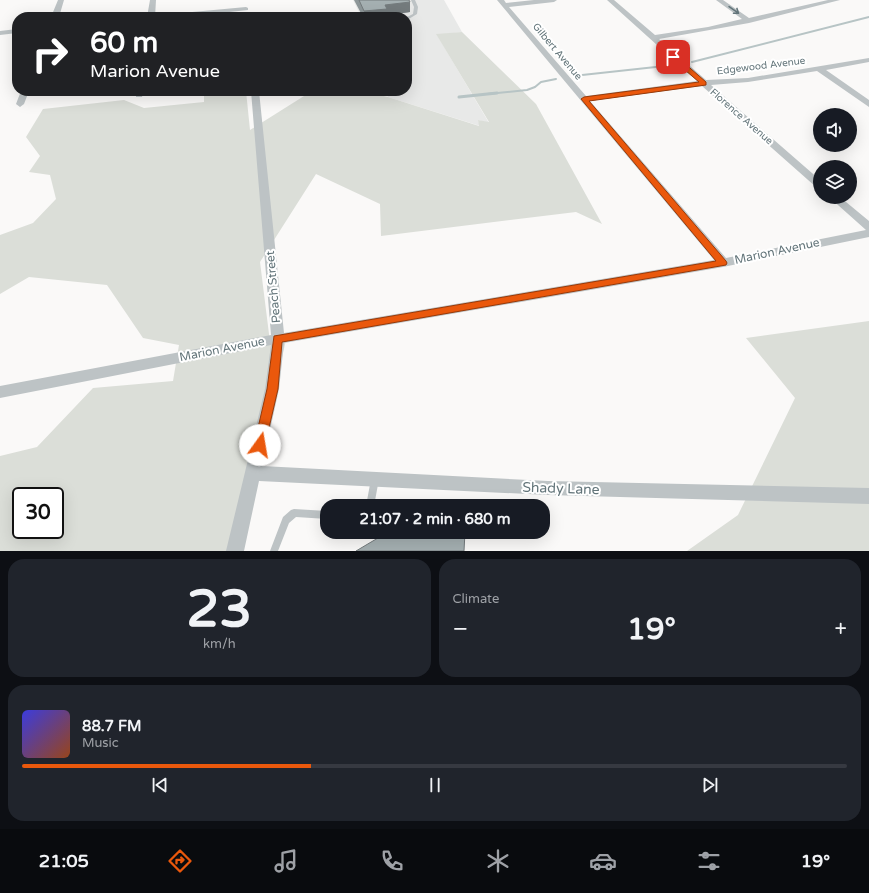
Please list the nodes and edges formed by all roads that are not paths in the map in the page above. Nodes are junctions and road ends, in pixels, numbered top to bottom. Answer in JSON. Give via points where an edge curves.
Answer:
{"nodes":[{"id":1,"x":61,"y":0,"type":"edge"},
{"id":2,"x":153,"y":0,"type":"edge"},
{"id":3,"x":245,"y":0,"type":"edge"},
{"id":4,"x":413,"y":0,"type":"edge"},
{"id":5,"x":554,"y":0,"type":"edge"},
{"id":6,"x":610,"y":0,"type":"edge"},
{"id":7,"x":719,"y":0,"type":"edge"},
{"id":8,"x":832,"y":1,"type":"edge"},
{"id":9,"x":502,"y":3,"type":"edge"},
{"id":10,"x":246,"y":9,"type":"junction"},
{"id":11,"x":57,"y":12,"type":"edge"},
{"id":12,"x":152,"y":12,"type":"edge"},
{"id":13,"x":214,"y":12,"type":"edge"},
{"id":14,"x":246,"y":12,"type":"edge"},
{"id":15,"x":412,"y":16,"type":"edge"},
{"id":16,"x":749,"y":21,"type":"junction"},
{"id":17,"x":12,"y":32,"type":"edge"},
{"id":18,"x":0,"y":33,"type":"edge"},
{"id":19,"x":652,"y":38,"type":"junction"},
{"id":20,"x":869,"y":60,"type":"edge"},
{"id":21,"x":820,"y":69,"type":"junction"},
{"id":22,"x":704,"y":84,"type":"junction"},
{"id":23,"x":23,"y":96,"type":"edge"},
{"id":24,"x":256,"y":96,"type":"edge"},
{"id":25,"x":584,"y":99,"type":"junction"},
{"id":26,"x":20,"y":104,"type":"dead end"},
{"id":27,"x":869,"y":104,"type":"edge"},
{"id":28,"x":813,"y":179,"type":"edge"},
{"id":29,"x":842,"y":204,"type":"edge"},
{"id":30,"x":869,"y":227,"type":"edge"},
{"id":31,"x":869,"y":233,"type":"edge"},
{"id":32,"x":723,"y":263,"type":"junction"},
{"id":33,"x":278,"y":339,"type":"junction"},
{"id":34,"x":0,"y":392,"type":"edge"},
{"id":35,"x":253,"y":473,"type":"junction"},
{"id":36,"x":375,"y":479,"type":"junction"},
{"id":37,"x":869,"y":496,"type":"edge"},
{"id":38,"x":371,"y":499,"type":"edge"},
{"id":39,"x":320,"y":515,"type":"edge"},
{"id":40,"x":235,"y":551,"type":"edge"},
{"id":41,"x":274,"y":551,"type":"edge"}],
"edges":[{"from":1,"to":11,"type":"street"},
{"from":2,"to":12,"type":"street"},
{"from":3,"to":10,"type":"street"},
{"from":4,"to":15,"type":"lane","via":[[416,14]]},
{"from":5,"to":9,"type":"street"},
{"from":6,"to":19,"type":"street","name":"Florence Avenue"},
{"from":7,"to":16,"type":"street","one_way":true},
{"from":8,"to":16,"type":"street"},
{"from":9,"to":25,"type":"street","name":"Gilbert Avenue"},
{"from":10,"to":13,"type":"street"},
{"from":10,"to":14,"type":"street"},
{"from":16,"to":19,"type":"street"},
{"from":17,"to":18,"type":"street"},
{"from":19,"to":22,"type":"street","name":"Florence Avenue"},
{"from":20,"to":21,"type":"street","name":"Edgewood Avenue"},
{"from":21,"to":22,"type":"street","name":"Edgewood Avenue"},
{"from":21,"to":27,"type":"street"},
{"from":22,"to":25,"type":"street","name":"Edgewood Avenue"},
{"from":22,"to":28,"type":"street","name":"Florence Avenue"},
{"from":23,"to":26,"type":"street"},
{"from":24,"to":33,"type":"street","name":"Peach Street"},
{"from":25,"to":32,"type":"street","name":"Gilbert Avenue"},
{"from":29,"to":30,"type":"street"},
{"from":31,"to":32,"type":"street","name":"Marion Avenue"},
{"from":32,"to":33,"type":"street","name":"Marion Avenue"},
{"from":33,"to":34,"type":"street","name":"Marion Avenue"},
{"from":33,"to":35,"type":"street","name":"Peach Street","via":[[272,389]]},
{"from":35,"to":36,"type":"street","name":"Shady Lane"},
{"from":35,"to":40,"type":"street","name":"Peach Street"},
{"from":36,"to":37,"type":"street","name":"Shady Lane","via":[[548,488]]},
{"from":36,"to":38,"type":"lane"},
{"from":39,"to":41,"type":"lane","via":[[294,513],[286,520]]}]}
